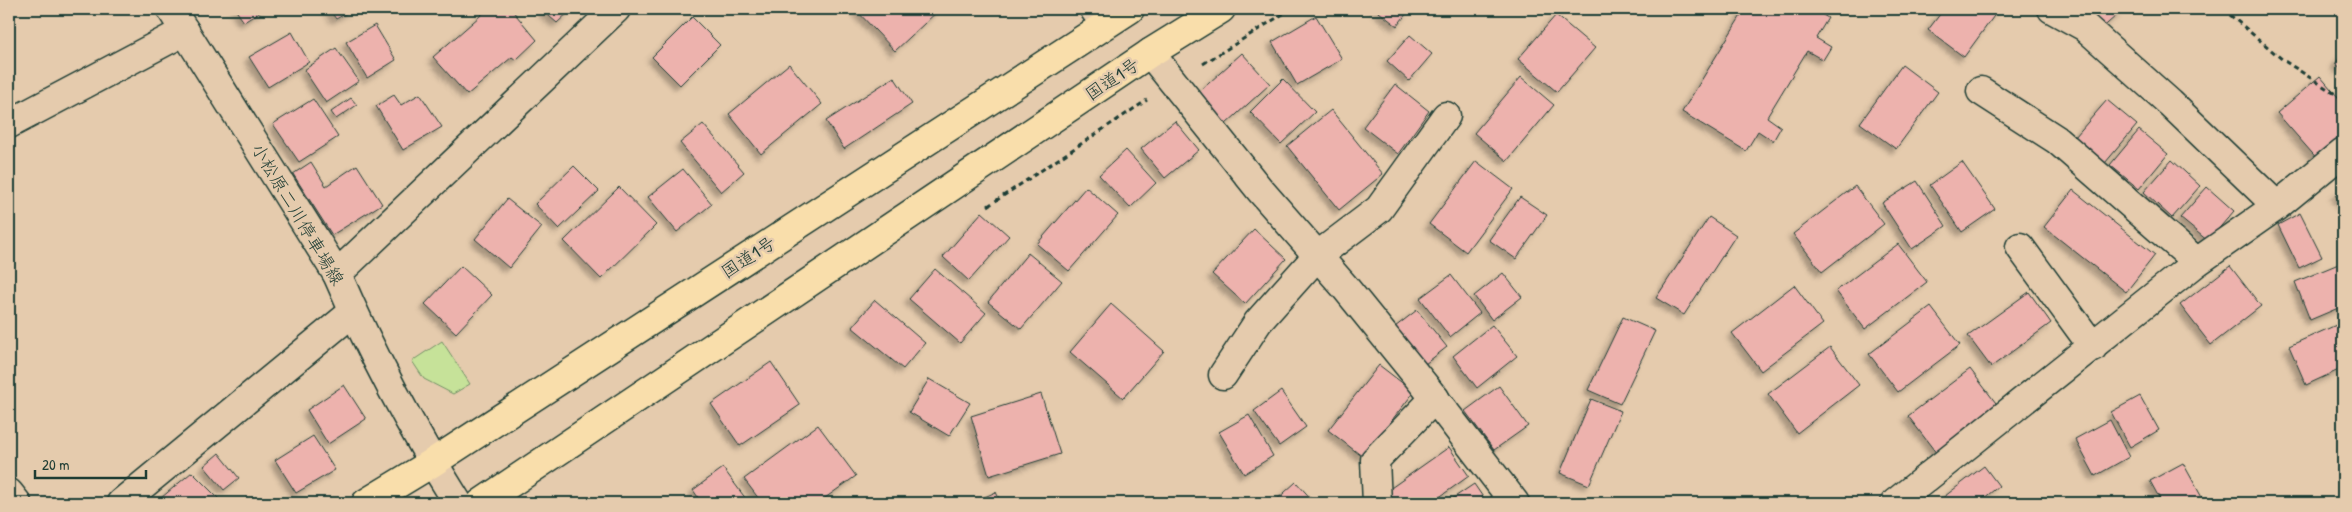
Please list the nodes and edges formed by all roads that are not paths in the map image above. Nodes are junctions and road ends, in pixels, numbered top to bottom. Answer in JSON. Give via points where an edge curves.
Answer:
{"nodes":[{"id":1,"x":616,"y":9,"type":"edge"},
{"id":2,"x":1130,"y":9,"type":"edge"},
{"id":3,"x":1221,"y":9,"type":"edge"},
{"id":4,"x":2052,"y":9,"type":"edge"},
{"id":5,"x":1099,"y":17,"type":"edge"},
{"id":6,"x":178,"y":20,"type":"edge"},
{"id":7,"x":1150,"y":53,"type":"junction"},
{"id":8,"x":1981,"y":91,"type":"dead end"},
{"id":9,"x":1446,"y":116,"type":"dead end"},
{"id":10,"x":9,"y":124,"type":"edge"},
{"id":11,"x":2343,"y":152,"type":"edge"},
{"id":12,"x":2277,"y":206,"type":"junction"},
{"id":13,"x":2020,"y":247,"type":"dead end"},
{"id":14,"x":1317,"y":256,"type":"junction"},
{"id":15,"x":2197,"y":262,"type":"junction"},
{"id":16,"x":337,"y":274,"type":"junction"},
{"id":17,"x":353,"y":312,"type":"junction"},
{"id":18,"x":2093,"y":346,"type":"junction"},
{"id":19,"x":1224,"y":375,"type":"dead end"},
{"id":20,"x":1434,"y":398,"type":"junction"},
{"id":21,"x":432,"y":463,"type":"junction"},
{"id":22,"x":9,"y":493,"type":"edge"},
{"id":23,"x":16,"y":503,"type":"edge"},
{"id":24,"x":121,"y":503,"type":"edge"},
{"id":25,"x":366,"y":503,"type":"edge"},
{"id":26,"x":458,"y":503,"type":"edge"},
{"id":27,"x":481,"y":503,"type":"edge"},
{"id":28,"x":1377,"y":503,"type":"edge"},
{"id":29,"x":1515,"y":503,"type":"edge"},
{"id":30,"x":1895,"y":503,"type":"edge"}],
"edges":[{"from":1,"to":16,"type":"street"},
{"from":2,"to":5,"type":"highway","name":"国道1号"},
{"from":3,"to":7,"type":"highway","name":"国道1号"},
{"from":4,"to":12,"type":"street","via":[[2085,27]]},
{"from":5,"to":21,"type":"highway","name":"国道1号"},
{"from":6,"to":10,"type":"street"},
{"from":6,"to":16,"type":"street","name":"小松原二川停車場線"},
{"from":7,"to":14,"type":"street"},
{"from":7,"to":27,"type":"highway","name":"国道1号"},
{"from":8,"to":15,"type":"street","via":[[2057,140]]},
{"from":9,"to":14,"type":"street","via":[[1378,209]]},
{"from":11,"to":12,"type":"street"},
{"from":12,"to":15,"type":"street"},
{"from":13,"to":18,"type":"street"},
{"from":14,"to":19,"type":"street","via":[[1258,322]]},
{"from":14,"to":20,"type":"street"},
{"from":15,"to":18,"type":"street"},
{"from":16,"to":17,"type":"street","name":"小松原二川停車場線"},
{"from":17,"to":21,"type":"street","name":"小松原二川停車場線"},
{"from":17,"to":24,"type":"street"},
{"from":18,"to":30,"type":"street"},
{"from":20,"to":28,"type":"street","via":[[1375,460]]},
{"from":20,"to":29,"type":"street"},
{"from":21,"to":25,"type":"highway","name":"国道1号"},
{"from":21,"to":26,"type":"street","name":"小松原二川停車場線"},
{"from":22,"to":23,"type":"street"}]}
